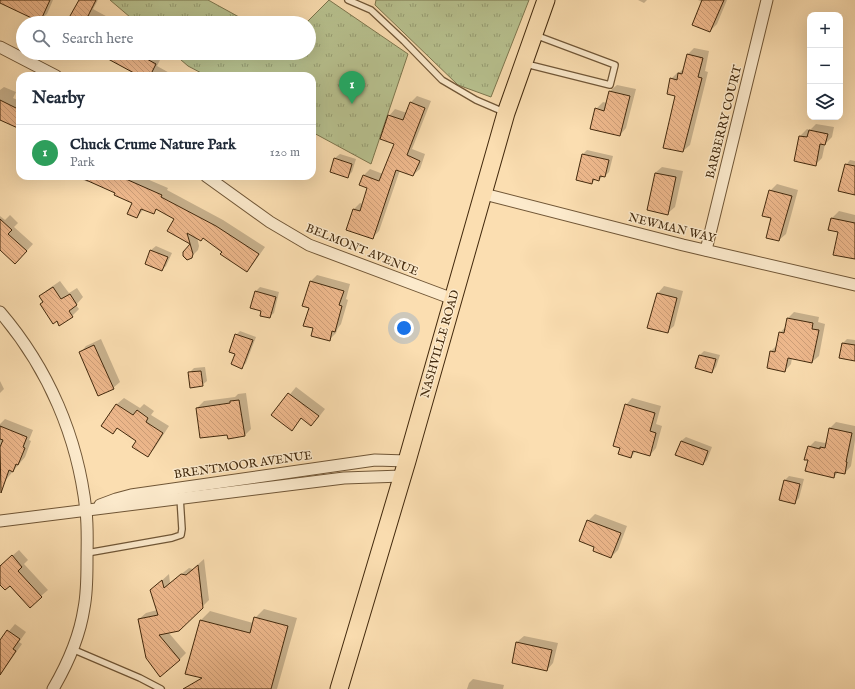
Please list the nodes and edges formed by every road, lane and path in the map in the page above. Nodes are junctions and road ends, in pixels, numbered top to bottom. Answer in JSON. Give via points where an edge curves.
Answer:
{"nodes":[{"id":1,"x":348,"y":0,"type":"edge"},
{"id":2,"x":546,"y":0,"type":"edge"},
{"id":3,"x":767,"y":0,"type":"edge"},
{"id":4,"x":533,"y":34,"type":"junction"},
{"id":5,"x":0,"y":47,"type":"edge"},
{"id":6,"x":16,"y":55,"type":"edge"},
{"id":7,"x":25,"y":60,"type":"edge"},
{"id":8,"x":523,"y":63,"type":"junction"},
{"id":9,"x":48,"y":72,"type":"edge"},
{"id":10,"x":506,"y":113,"type":"junction"},
{"id":11,"x":212,"y":180,"type":"edge"},
{"id":12,"x":484,"y":194,"type":"junction"},
{"id":13,"x":706,"y":250,"type":"junction"},
{"id":14,"x":855,"y":285,"type":"edge"},
{"id":15,"x":453,"y":299,"type":"junction"},
{"id":16,"x":0,"y":312,"type":"edge"},
{"id":17,"x":404,"y":468,"type":"junction"},
{"id":18,"x":180,"y":493,"type":"junction"},
{"id":19,"x":86,"y":511,"type":"junction"},
{"id":20,"x":0,"y":521,"type":"edge"},
{"id":21,"x":87,"y":553,"type":"junction"},
{"id":22,"x":72,"y":649,"type":"junction"},
{"id":23,"x":53,"y":689,"type":"edge"},
{"id":24,"x":161,"y":689,"type":"edge"},
{"id":25,"x":339,"y":689,"type":"edge"}],
"edges":[{"from":1,"to":10,"type":"lane","via":[[371,10],[442,80],[476,100]]},
{"from":2,"to":4,"type":"main road","name":"NASHVILLE ROAD"},
{"from":3,"to":13,"type":"street","name":"BARBERRY COURT"},
{"from":4,"to":8,"type":"main road","name":"NASHVILLE ROAD"},
{"from":4,"to":8,"type":"lane","via":[[615,65],[610,85]]},
{"from":5,"to":6,"type":"street"},
{"from":7,"to":9,"type":"street"},
{"from":8,"to":10,"type":"main road","name":"NASHVILLE ROAD"},
{"from":10,"to":12,"type":"main road","name":"NASHVILLE ROAD"},
{"from":11,"to":15,"type":"street","name":"BELMONT AVENUE","via":[[308,245]]},
{"from":12,"to":13,"type":"street","name":"NEWMAN WAY"},
{"from":12,"to":15,"type":"main road","name":"NASHVILLE ROAD"},
{"from":13,"to":14,"type":"street","name":"NEWMAN WAY"},
{"from":15,"to":17,"type":"main road","name":"NASHVILLE ROAD"},
{"from":16,"to":19,"type":"street","via":[[30,352],[64,417],[76,457]]},
{"from":17,"to":18,"type":"street","name":"BRENTMOOR AVENUE","via":[[344,478]]},
{"from":17,"to":18,"type":"street","name":"BRENTMOOR AVENUE","via":[[375,460]]},
{"from":17,"to":25,"type":"main road","name":"NASHVILLE ROAD"},
{"from":18,"to":19,"type":"street","name":"BRENTMOOR AVENUE"},
{"from":18,"to":21,"type":"lane","via":[[181,535]]},
{"from":19,"to":20,"type":"street","name":"BRENTMOOR AVENUE"},
{"from":19,"to":21,"type":"street"},
{"from":21,"to":22,"type":"street","via":[[84,609]]},
{"from":22,"to":23,"type":"street"},
{"from":22,"to":24,"type":"lane"}]}
